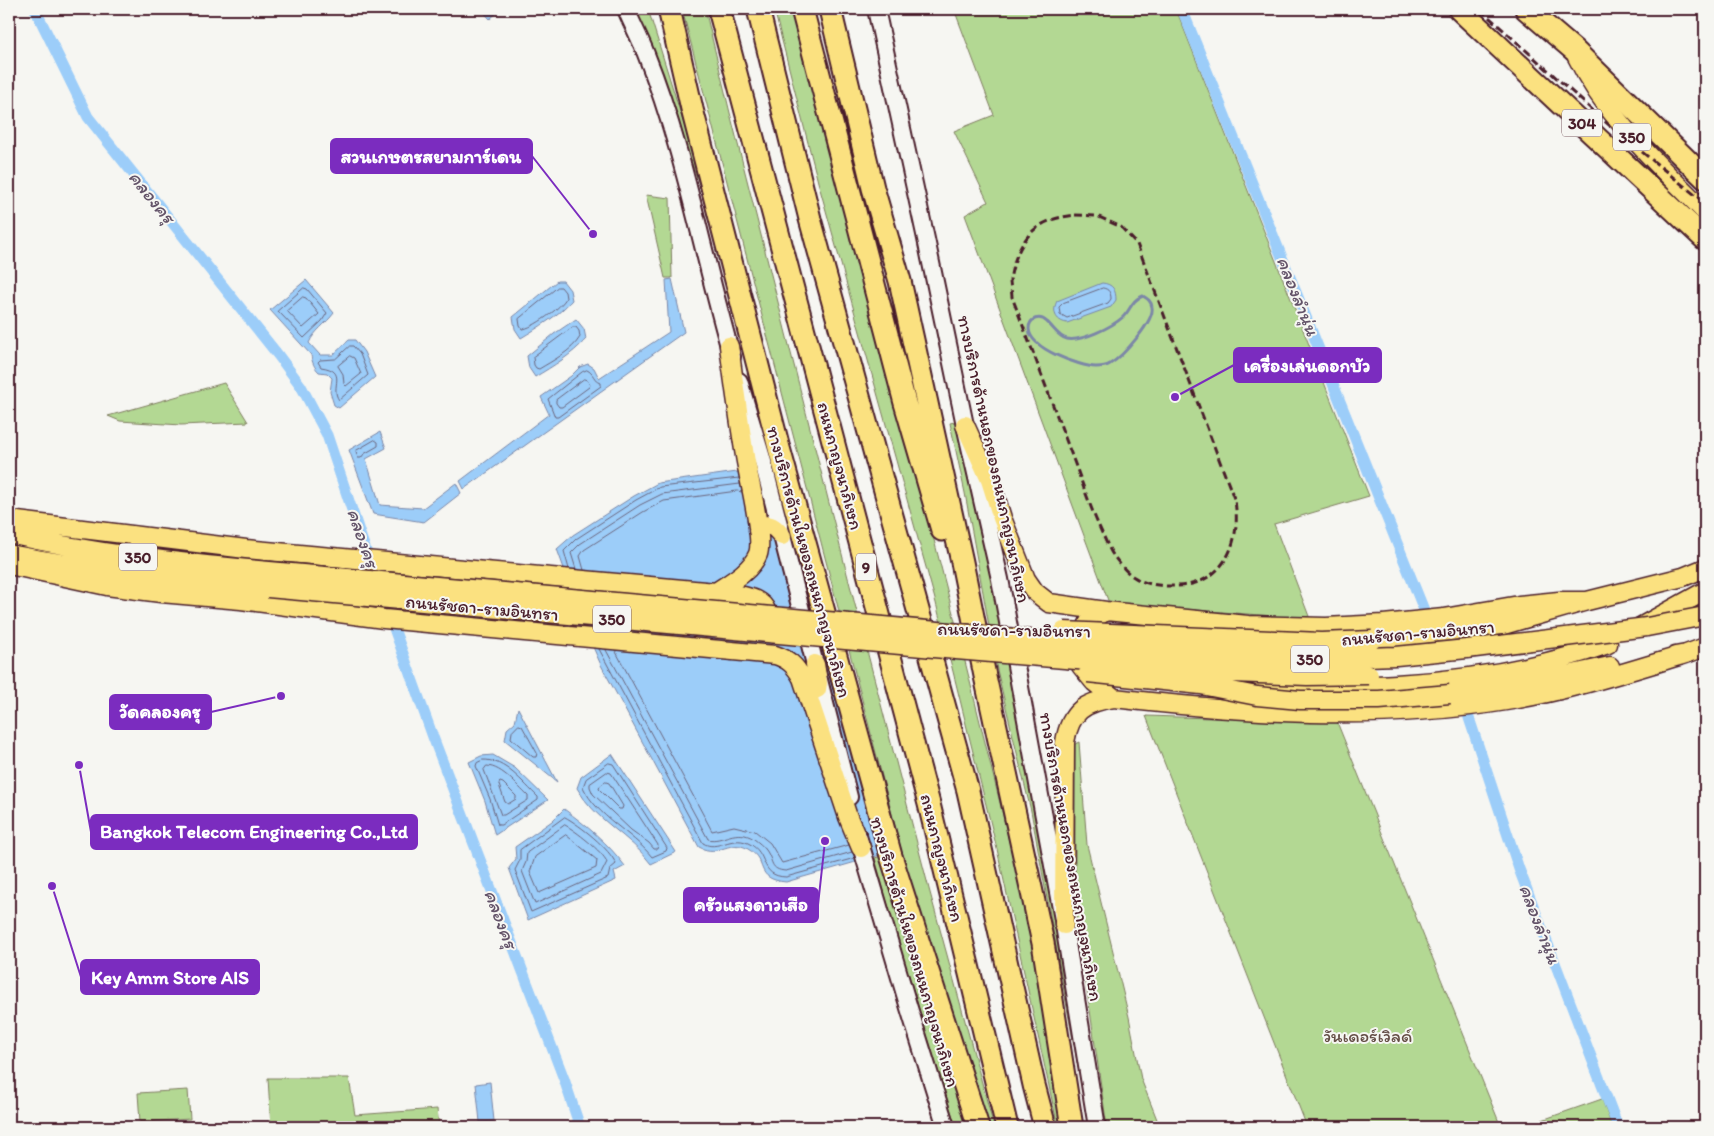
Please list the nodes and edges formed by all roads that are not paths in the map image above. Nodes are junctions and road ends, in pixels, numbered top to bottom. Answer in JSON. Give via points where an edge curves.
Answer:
{"nodes":[{"id":1,"x":626,"y":9,"type":"edge"},
{"id":2,"x":655,"y":9,"type":"edge"},
{"id":3,"x":669,"y":9,"type":"edge"},
{"id":4,"x":719,"y":9,"type":"edge"},
{"id":5,"x":758,"y":9,"type":"edge"},
{"id":6,"x":802,"y":9,"type":"edge"},
{"id":7,"x":830,"y":9,"type":"edge"},
{"id":8,"x":845,"y":9,"type":"edge"},
{"id":9,"x":876,"y":9,"type":"edge"},
{"id":10,"x":1459,"y":9,"type":"edge"},
{"id":11,"x":1526,"y":9,"type":"edge"},
{"id":12,"x":1574,"y":50,"type":"junction"},
{"id":13,"x":692,"y":109,"type":"junction"},
{"id":14,"x":1705,"y":178,"type":"edge"},
{"id":15,"x":1705,"y":212,"type":"edge"},
{"id":16,"x":1705,"y":239,"type":"edge"},
{"id":17,"x":900,"y":281,"type":"junction"},
{"id":18,"x":729,"y":346,"type":"joint"},
{"id":19,"x":965,"y":425,"type":"junction"},
{"id":20,"x":762,"y":454,"type":"junction"},
{"id":21,"x":9,"y":520,"type":"edge"},
{"id":22,"x":758,"y":531,"type":"junction"},
{"id":23,"x":9,"y":534,"type":"edge"},
{"id":24,"x":782,"y":536,"type":"junction"},
{"id":25,"x":9,"y":554,"type":"edge"},
{"id":26,"x":9,"y":565,"type":"edge"},
{"id":27,"x":1705,"y":568,"type":"edge"},
{"id":28,"x":507,"y":573,"type":"junction"},
{"id":29,"x":269,"y":580,"type":"junction"},
{"id":30,"x":716,"y":592,"type":"junction"},
{"id":31,"x":1705,"y":592,"type":"edge"},
{"id":32,"x":1587,"y":601,"type":"junction"},
{"id":33,"x":1106,"y":611,"type":"junction"},
{"id":34,"x":1705,"y":616,"type":"edge"},
{"id":35,"x":913,"y":628,"type":"junction"},
{"id":36,"x":516,"y":631,"type":"junction"},
{"id":37,"x":1608,"y":644,"type":"junction"},
{"id":38,"x":1705,"y":646,"type":"edge"},
{"id":39,"x":735,"y":650,"type":"junction"},
{"id":40,"x":956,"y":650,"type":"junction"},
{"id":41,"x":1686,"y":654,"type":"junction"},
{"id":42,"x":815,"y":664,"type":"junction"},
{"id":43,"x":985,"y":676,"type":"junction"},
{"id":44,"x":805,"y":686,"type":"junction"},
{"id":45,"x":1114,"y":698,"type":"junction"},
{"id":46,"x":1177,"y":704,"type":"junction"},
{"id":47,"x":861,"y":848,"type":"junction"},
{"id":48,"x":1064,"y":925,"type":"junction"},
{"id":49,"x":946,"y":1127,"type":"edge"},
{"id":50,"x":978,"y":1127,"type":"edge"},
{"id":51,"x":1007,"y":1127,"type":"edge"},
{"id":52,"x":1045,"y":1127,"type":"edge"},
{"id":53,"x":1072,"y":1127,"type":"edge"},
{"id":54,"x":1097,"y":1127,"type":"edge"}],
"edges":[{"from":1,"to":18,"type":"main road","via":[[646,54],[673,135]]},
{"from":2,"to":13,"type":"highway"},
{"from":3,"to":13,"type":"highway"},
{"from":4,"to":51,"type":"highway","name":"ถนนกาญจนาภิเษก","number":"9","via":[[929,804]]},
{"from":5,"to":52,"type":"highway","name":"ถนนกาญจนาภิเษก","number":"9","via":[[810,219],[968,791]]},
{"from":6,"to":43,"type":"highway","via":[[905,403]]},
{"from":7,"to":17,"type":"highway","via":[[873,188]]},
{"from":8,"to":17,"type":"highway","via":[[887,185]]},
{"from":9,"to":19,"type":"main road","name":"ทางบริการด้านนอกของถนนกาญจนาภิเษก"},
{"from":10,"to":16,"type":"highway","number":"304"},
{"from":11,"to":12,"type":"highway","number":"304"},
{"from":12,"to":14,"type":"highway","number":"304"},
{"from":12,"to":15,"type":"main road","number":"350","via":[[1591,85],[1612,114]]},
{"from":13,"to":20,"type":"highway"},
{"from":17,"to":43,"type":"highway"},
{"from":18,"to":20,"type":"main road"},
{"from":19,"to":33,"type":"main road","via":[[990,480],[1026,579],[1035,592],[1049,603]]},
{"from":19,"to":48,"type":"main road","name":"ทางบริการด้านนอกของถนนกาญจนาภิเษก","via":[[1000,579]]},
{"from":20,"to":22,"type":"main road"},
{"from":20,"to":24,"type":"main road","name":"ทางบริการด้านในของถนนกาญจนาภิเษก"},
{"from":20,"to":50,"type":"highway","bridge":true},
{"from":21,"to":28,"type":"main road","via":[[181,542]]},
{"from":22,"to":24,"type":"main road","via":[[764,525],[770,525]]},
{"from":22,"to":30,"type":"main road","via":[[758,552],[750,566]]},
{"from":23,"to":29,"type":"main road","name":"ถนนรัชดา-รามอินทรา","number":"350"},
{"from":24,"to":42,"type":"main road","name":"ทางบริการด้านในของถนนกาญจนาภิเษก","bridge":true},
{"from":25,"to":29,"type":"main road","name":"ถนนรัชดา-รามอินทรา","number":"350","via":[[209,583]]},
{"from":26,"to":36,"type":"main road","via":[[107,586],[384,619]]},
{"from":27,"to":32,"type":"main road","name":"ถนนรัชดา-รามอินทรา","number":"350","via":[[1683,577]]},
{"from":28,"to":30,"type":"main road"},
{"from":28,"to":36,"type":"main road","via":[[490,586],[486,600],[492,615]]},
{"from":29,"to":35,"type":"main road","name":"ถนนรัชดา-รามอินทรา","number":"350","bridge":true},
{"from":29,"to":40,"type":"main road","name":"ถนนรัชดา-รามอินทรา","number":"350","bridge":true},
{"from":30,"to":39,"type":"main road","bridge":true,"via":[[754,599],[766,609],[767,623],[760,638]]},
{"from":31,"to":37,"type":"main road","name":"ถนนรัชดา-รามอินทรา","number":"350"},
{"from":32,"to":33,"type":"main road","via":[[1559,601],[1444,618],[1326,627],[1248,626]]},
{"from":32,"to":35,"type":"main road","name":"ถนนรัชดา-รามอินทรา","number":"350","bridge":true,"via":[[1503,625],[1372,640],[1321,642],[1052,630]]},
{"from":33,"to":45,"type":"main road","via":[[1089,622],[1078,644],[1081,666]]},
{"from":34,"to":35,"type":"main road","name":"ถนนรัชดา-รามอินทรา","number":"350","bridge":true,"via":[[1647,627],[1467,649],[1336,659],[1184,653]]},
{"from":36,"to":39,"type":"main road"},
{"from":37,"to":40,"type":"main road","name":"ถนนรัชดา-รามอินทรา","number":"350","bridge":true,"via":[[1468,667],[1306,676],[1232,674]]},
{"from":37,"to":46,"type":"main road","via":[[1558,660],[1476,676],[1402,684],[1288,688],[1212,702]]},
{"from":38,"to":41,"type":"main road","name":"ถนนรัชดา-รามอินทรา","number":"350"},
{"from":39,"to":44,"type":"main road","via":[[785,658],[798,670]]},
{"from":40,"to":41,"type":"main road","name":"ถนนรัชดา-รามอินทรา","number":"350","bridge":true,"via":[[1279,699],[1348,701],[1450,694]]},
{"from":41,"to":46,"type":"main road","via":[[1579,686],[1506,701],[1442,709],[1330,714]]},
{"from":42,"to":44,"type":"main road","via":[[817,689],[813,691]]},
{"from":42,"to":47,"type":"main road","name":"ทางบริการด้านในของถนนกาญจนาภิเษก"},
{"from":43,"to":53,"type":"highway","via":[[1043,943]]},
{"from":44,"to":47,"type":"main road"},
{"from":45,"to":46,"type":"main road"},
{"from":45,"to":48,"type":"main road","via":[[1100,700],[1080,710],[1068,728],[1065,742]]},
{"from":47,"to":49,"type":"main road","name":"ทางบริการด้านในของถนนกาญจนาภิเษก"},
{"from":48,"to":54,"type":"main road","name":"ทางบริการด้านนอกของถนนกาญจนาภิเษก"}]}
